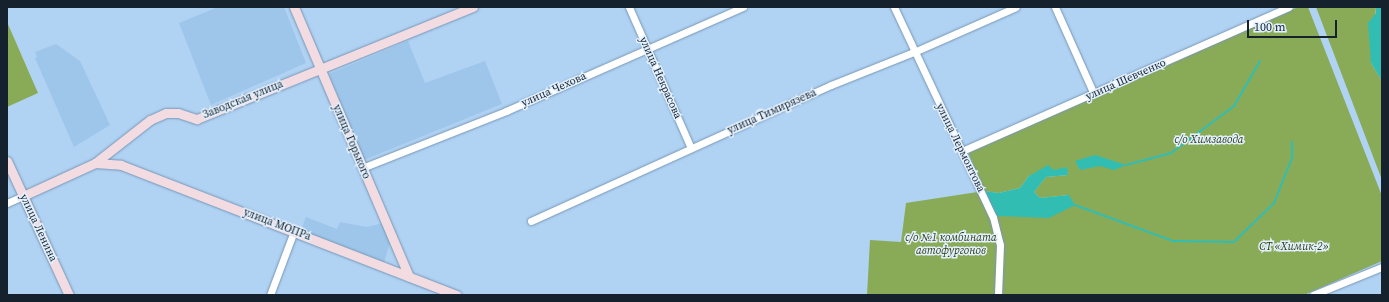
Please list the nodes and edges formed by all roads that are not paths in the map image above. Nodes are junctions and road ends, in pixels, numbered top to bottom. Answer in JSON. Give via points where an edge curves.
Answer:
{"nodes":[{"id":1,"x":294,"y":7,"type":"edge"},
{"id":2,"x":473,"y":7,"type":"edge"},
{"id":3,"x":629,"y":7,"type":"edge"},
{"id":4,"x":743,"y":7,"type":"edge"},
{"id":5,"x":894,"y":7,"type":"edge"},
{"id":6,"x":1016,"y":7,"type":"edge"},
{"id":7,"x":1055,"y":7,"type":"edge"},
{"id":8,"x":1289,"y":7,"type":"edge"},
{"id":9,"x":647,"y":49,"type":"junction"},
{"id":10,"x":914,"y":52,"type":"junction"},
{"id":11,"x":320,"y":70,"type":"junction"},
{"id":12,"x":1094,"y":94,"type":"junction"},
{"id":13,"x":691,"y":148,"type":"junction"},
{"id":14,"x":962,"y":151,"type":"junction"},
{"id":15,"x":7,"y":161,"type":"edge"},
{"id":16,"x":95,"y":163,"type":"junction"},
{"id":17,"x":362,"y":168,"type":"junction"},
{"id":18,"x":22,"y":196,"type":"junction"},
{"id":19,"x":7,"y":203,"type":"edge"},
{"id":20,"x":531,"y":221,"type":"dead end"},
{"id":21,"x":294,"y":231,"type":"junction"},
{"id":22,"x":1382,"y":266,"type":"edge"},
{"id":23,"x":409,"y":277,"type":"junction"},
{"id":24,"x":69,"y":295,"type":"edge"},
{"id":25,"x":270,"y":295,"type":"edge"},
{"id":26,"x":457,"y":295,"type":"edge"},
{"id":27,"x":998,"y":295,"type":"edge"},
{"id":28,"x":1313,"y":295,"type":"edge"}],
"edges":[{"from":1,"to":11,"type":"street","name":"улица Горького"},
{"from":2,"to":11,"type":"street","name":"Заводская улица"},
{"from":3,"to":9,"type":"street","name":"улица Некрасова"},
{"from":4,"to":9,"type":"street","name":"улица Чехова"},
{"from":5,"to":10,"type":"street","name":"улица Лермонтова"},
{"from":6,"to":10,"type":"street","name":"улица Тимирязева"},
{"from":7,"to":12,"type":"street"},
{"from":8,"to":12,"type":"street","name":"улица Шевченко"},
{"from":9,"to":13,"type":"street","name":"улица Некрасова"},
{"from":9,"to":17,"type":"street","name":"улица Чехова","via":[[513,108]]},
{"from":10,"to":13,"type":"street","name":"улица Тимирязева","via":[[831,85]]},
{"from":10,"to":14,"type":"street","name":"улица Лермонтова"},
{"from":11,"to":16,"type":"street","name":"Заводская улица","via":[[197,119],[178,113],[166,113],[150,120]]},
{"from":11,"to":17,"type":"street","name":"улица Горького"},
{"from":12,"to":14,"type":"street","name":"улица Шевченко"},
{"from":13,"to":20,"type":"street","name":"улица Тимирязева"},
{"from":14,"to":27,"type":"street","name":"улица Лермонтова","via":[[993,217],[1000,245]]},
{"from":15,"to":18,"type":"street","name":"улица Ленина"},
{"from":16,"to":18,"type":"street","name":"Заводская улица"},
{"from":16,"to":21,"type":"street","name":"улица МОПРа","via":[[121,165]]},
{"from":17,"to":23,"type":"street","name":"улица Горького"},
{"from":18,"to":19,"type":"street"},
{"from":18,"to":24,"type":"street","name":"улица Ленина"},
{"from":21,"to":23,"type":"street","name":"улица МОПРа"},
{"from":21,"to":25,"type":"street"},
{"from":22,"to":28,"type":"street"},
{"from":23,"to":26,"type":"street","name":"улица МОПРа"}]}
